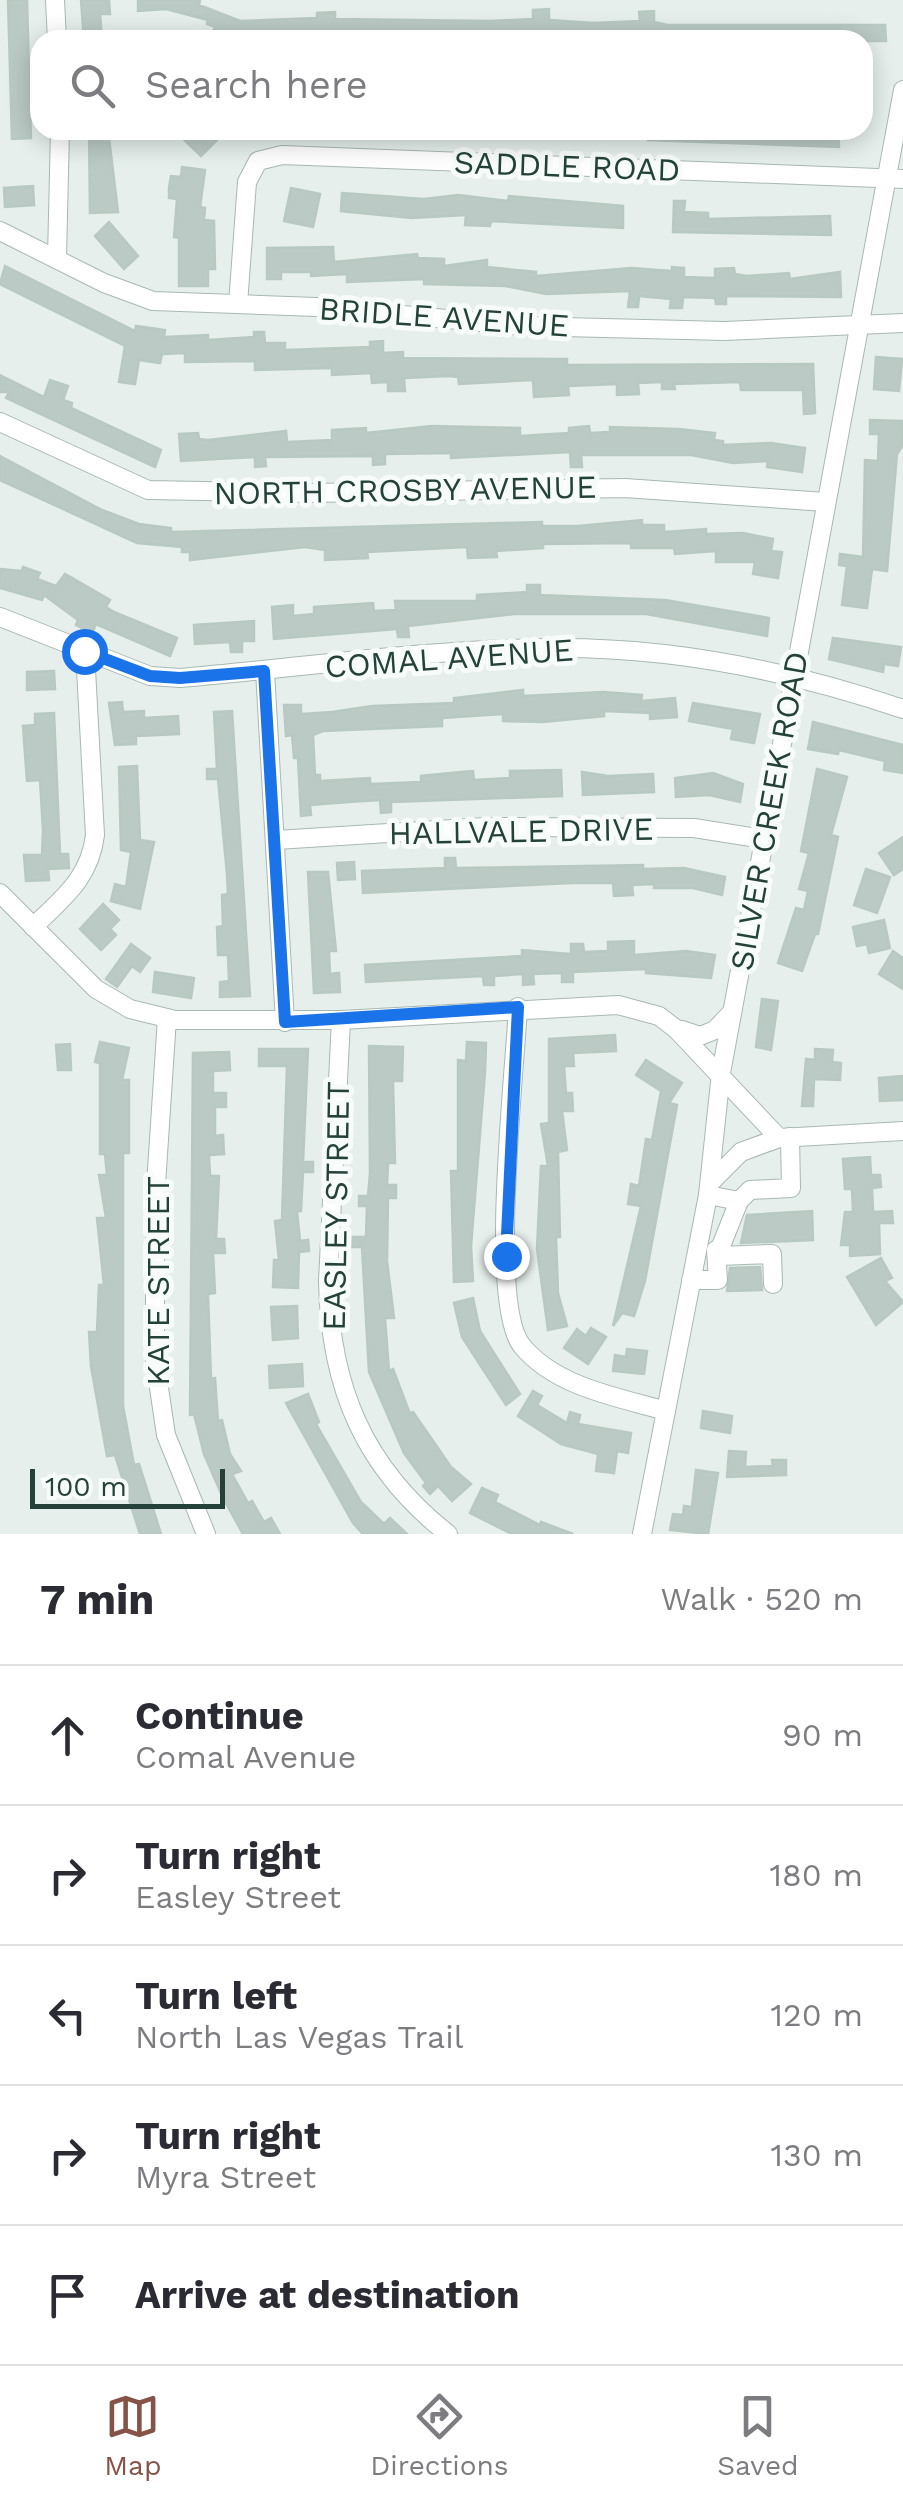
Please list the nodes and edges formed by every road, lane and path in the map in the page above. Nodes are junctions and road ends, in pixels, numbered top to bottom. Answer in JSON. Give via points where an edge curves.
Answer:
{"nodes":[{"id":1,"x":55,"y":0,"type":"edge"},
{"id":2,"x":56,"y":30,"type":"edge"},
{"id":3,"x":903,"y":90,"type":"edge"},
{"id":4,"x":60,"y":140,"type":"edge"},
{"id":5,"x":896,"y":179,"type":"edge"},
{"id":6,"x":0,"y":231,"type":"edge"},
{"id":7,"x":57,"y":258,"type":"junction"},
{"id":8,"x":238,"y":304,"type":"junction"},
{"id":9,"x":903,"y":323,"type":"edge"},
{"id":10,"x":856,"y":326,"type":"junction"},
{"id":11,"x":0,"y":422,"type":"edge"},
{"id":12,"x":825,"y":502,"type":"junction"},
{"id":13,"x":0,"y":617,"type":"edge"},
{"id":14,"x":84,"y":651,"type":"junction"},
{"id":15,"x":264,"y":671,"type":"junction"},
{"id":16,"x":794,"y":676,"type":"junction"},
{"id":17,"x":903,"y":709,"type":"edge"},
{"id":18,"x":764,"y":839,"type":"junction"},
{"id":19,"x":276,"y":840,"type":"junction"},
{"id":20,"x":0,"y":893,"type":"edge"},
{"id":21,"x":33,"y":928,"type":"junction"},
{"id":22,"x":518,"y":1007,"type":"junction"},
{"id":23,"x":733,"y":1011,"type":"junction"},
{"id":24,"x":166,"y":1018,"type":"junction"},
{"id":25,"x":341,"y":1020,"type":"junction"},
{"id":26,"x":285,"y":1022,"type":"junction"},
{"id":27,"x":676,"y":1029,"type":"junction"},
{"id":28,"x":722,"y":1073,"type":"junction"},
{"id":29,"x":903,"y":1130,"type":"edge"},
{"id":30,"x":784,"y":1137,"type":"junction"},
{"id":31,"x":709,"y":1189,"type":"junction"},
{"id":32,"x":738,"y":1201,"type":"junction"},
{"id":33,"x":697,"y":1247,"type":"junction"},
{"id":34,"x":719,"y":1254,"type":"junction"},
{"id":35,"x":691,"y":1280,"type":"junction"},
{"id":36,"x":773,"y":1284,"type":"dead end"},
{"id":37,"x":666,"y":1411,"type":"junction"},
{"id":38,"x":206,"y":1534,"type":"edge"},
{"id":39,"x":448,"y":1534,"type":"edge"},
{"id":40,"x":642,"y":1534,"type":"edge"}],
"edges":[{"from":1,"to":2,"type":"street"},
{"from":3,"to":5,"type":"street","name":"SILVER CREEK ROAD"},
{"from":4,"to":7,"type":"street"},
{"from":5,"to":8,"type":"street","name":"SADDLE ROAD","via":[[282,155],[258,161],[248,182]]},
{"from":5,"to":10,"type":"street","name":"SILVER CREEK ROAD"},
{"from":6,"to":7,"type":"street","name":"BRIDLE AVENUE"},
{"from":7,"to":8,"type":"street","name":"BRIDLE AVENUE","via":[[152,300]]},
{"from":8,"to":10,"type":"street","name":"BRIDLE AVENUE","via":[[523,326]]},
{"from":9,"to":10,"type":"street","name":"BRIDLE AVENUE"},
{"from":10,"to":12,"type":"street","name":"SILVER CREEK ROAD"},
{"from":11,"to":12,"type":"street","name":"NORTH CROSBY AVENUE","via":[[148,490],[625,488]]},
{"from":12,"to":16,"type":"street","name":"SILVER CREEK ROAD"},
{"from":13,"to":14,"type":"street","name":"COMAL AVENUE"},
{"from":14,"to":15,"type":"street","name":"COMAL AVENUE","via":[[150,676]]},
{"from":14,"to":21,"type":"street","via":[[93,858],[84,878]]},
{"from":15,"to":16,"type":"street","name":"COMAL AVENUE","via":[[559,648],[690,658]]},
{"from":15,"to":19,"type":"street"},
{"from":16,"to":17,"type":"street","name":"COMAL AVENUE"},
{"from":16,"to":18,"type":"street","name":"SILVER CREEK ROAD"},
{"from":18,"to":19,"type":"street","name":"HALLVALE DRIVE","via":[[694,828],[485,827]]},
{"from":18,"to":23,"type":"street","name":"SILVER CREEK ROAD"},
{"from":19,"to":26,"type":"street"},
{"from":20,"to":21,"type":"street"},
{"from":21,"to":24,"type":"street","via":[[96,989],[130,1009]]},
{"from":22,"to":25,"type":"street"},
{"from":22,"to":27,"type":"street","via":[[618,1005],[659,1016]]},
{"from":22,"to":37,"type":"street","via":[[509,1320],[521,1345],[564,1378]]},
{"from":23,"to":27,"type":"street","via":[[700,1036]]},
{"from":23,"to":28,"type":"street","name":"SILVER CREEK ROAD"},
{"from":24,"to":26,"type":"street"},
{"from":24,"to":38,"type":"street","name":"KATE STREET","via":[[155,1200],[155,1361],[166,1436]]},
{"from":25,"to":26,"type":"street"},
{"from":25,"to":39,"type":"street","name":"EASLEY STREET","via":[[328,1281],[341,1388],[378,1464],[410,1504]]},
{"from":27,"to":28,"type":"street"},
{"from":28,"to":30,"type":"street"},
{"from":28,"to":31,"type":"street","name":"SILVER CREEK ROAD"},
{"from":29,"to":30,"type":"street"},
{"from":30,"to":31,"type":"street","via":[[741,1152]]},
{"from":30,"to":32,"type":"street","via":[[791,1188],[750,1190]]},
{"from":31,"to":32,"type":"street"},
{"from":31,"to":33,"type":"street","name":"SILVER CREEK ROAD"},
{"from":32,"to":34,"type":"street"},
{"from":33,"to":34,"type":"street"},
{"from":33,"to":35,"type":"street","name":"SILVER CREEK ROAD"},
{"from":34,"to":35,"type":"street","via":[[718,1280]]},
{"from":34,"to":36,"type":"street","via":[[772,1254]]},
{"from":35,"to":37,"type":"street","name":"SILVER CREEK ROAD"},
{"from":37,"to":40,"type":"street","name":"SILVER CREEK ROAD"}]}
